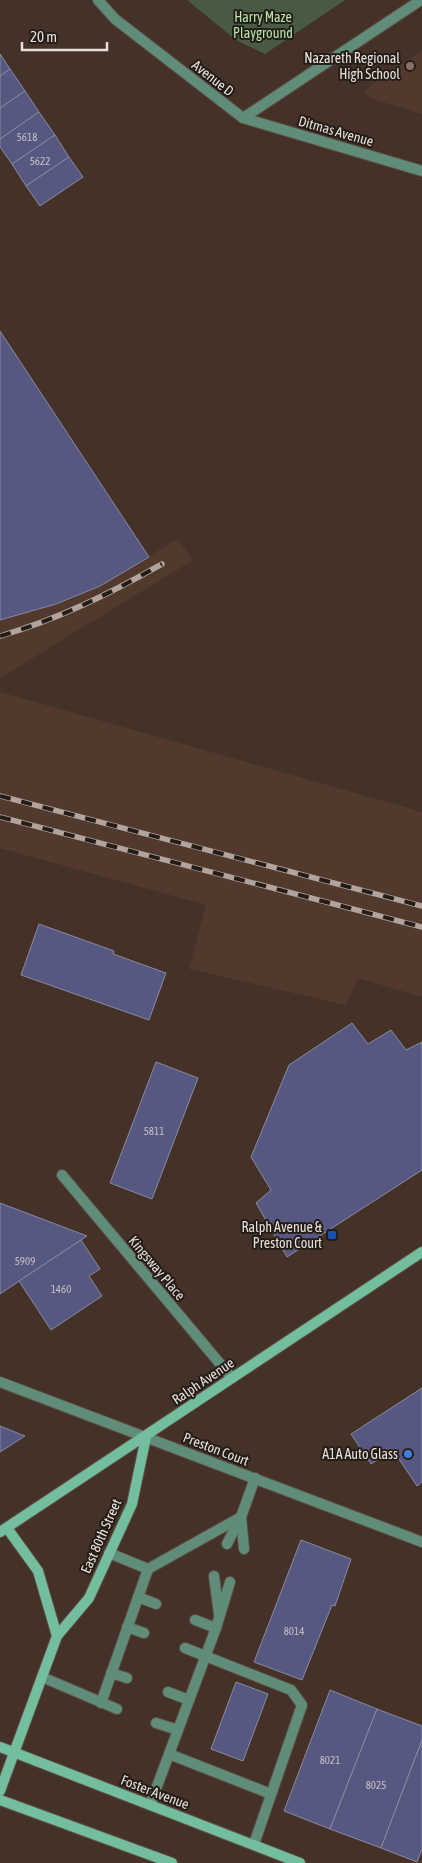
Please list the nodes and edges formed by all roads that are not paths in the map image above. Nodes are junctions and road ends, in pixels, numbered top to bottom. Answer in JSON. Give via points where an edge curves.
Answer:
{"nodes":[{"id":1,"x":98,"y":0,"type":"edge"},
{"id":2,"x":421,"y":0,"type":"edge"},
{"id":3,"x":242,"y":118,"type":"junction"},
{"id":4,"x":422,"y":171,"type":"edge"},
{"id":5,"x":62,"y":1175,"type":"dead end"},
{"id":6,"x":422,"y":1252,"type":"edge"},
{"id":7,"x":232,"y":1378,"type":"junction"},
{"id":8,"x":0,"y":1382,"type":"edge"},
{"id":9,"x":146,"y":1436,"type":"junction"},
{"id":10,"x":255,"y":1478,"type":"junction"},
{"id":11,"x":241,"y":1518,"type":"junction"},
{"id":12,"x":4,"y":1530,"type":"edge"},
{"id":13,"x":422,"y":1542,"type":"edge"},
{"id":14,"x":227,"y":1544,"type":"dead end"},
{"id":15,"x":244,"y":1549,"type":"dead end"},
{"id":16,"x":110,"y":1553,"type":"junction"},
{"id":17,"x":148,"y":1569,"type":"junction"},
{"id":18,"x":214,"y":1576,"type":"dead end"},
{"id":19,"x":230,"y":1582,"type":"dead end"},
{"id":20,"x":138,"y":1597,"type":"junction"},
{"id":21,"x":156,"y":1604,"type":"dead end"},
{"id":22,"x":195,"y":1620,"type":"dead end"},
{"id":23,"x":218,"y":1622,"type":"junction"},
{"id":24,"x":127,"y":1627,"type":"junction"},
{"id":25,"x":144,"y":1633,"type":"dead end"},
{"id":26,"x":57,"y":1636,"type":"junction"},
{"id":27,"x":185,"y":1648,"type":"dead end"},
{"id":28,"x":206,"y":1655,"type":"junction"},
{"id":29,"x":111,"y":1673,"type":"junction"},
{"id":30,"x":42,"y":1678,"type":"junction"},
{"id":31,"x":127,"y":1678,"type":"dead end"},
{"id":32,"x":168,"y":1692,"type":"dead end"},
{"id":33,"x":189,"y":1700,"type":"junction"},
{"id":34,"x":101,"y":1703,"type":"junction"},
{"id":35,"x":117,"y":1709,"type":"dead end"},
{"id":36,"x":156,"y":1723,"type":"dead end"},
{"id":37,"x":178,"y":1730,"type":"junction"},
{"id":38,"x":0,"y":1747,"type":"edge"},
{"id":39,"x":14,"y":1752,"type":"junction"},
{"id":40,"x":169,"y":1754,"type":"junction"},
{"id":41,"x":0,"y":1791,"type":"edge"},
{"id":42,"x":271,"y":1794,"type":"junction"},
{"id":43,"x":0,"y":1800,"type":"edge"},
{"id":44,"x":150,"y":1805,"type":"junction"},
{"id":45,"x":254,"y":1844,"type":"junction"},
{"id":46,"x":153,"y":1860,"type":"edge"},
{"id":47,"x":172,"y":1863,"type":"edge"},
{"id":48,"x":300,"y":1863,"type":"edge"}],
"edges":[{"from":1,"to":3,"type":"street","name":"Avenue D","via":[[115,19]]},
{"from":2,"to":3,"type":"street"},
{"from":3,"to":4,"type":"street","name":"Ditmas Avenue"},
{"from":5,"to":7,"type":"street","name":"Kingsway Place"},
{"from":6,"to":7,"type":"main road","name":"Ralph Avenue"},
{"from":7,"to":9,"type":"main road","name":"Ralph Avenue"},
{"from":8,"to":9,"type":"street","name":"Preston Court"},
{"from":9,"to":10,"type":"street","name":"Preston Court"},
{"from":9,"to":12,"type":"main road","name":"Ralph Avenue"},
{"from":9,"to":16,"type":"main road","name":"East 80th Street","via":[[132,1504]]},
{"from":10,"to":11,"type":"street"},
{"from":10,"to":13,"type":"street","name":"Preston Court"},
{"from":11,"to":14,"type":"street"},
{"from":11,"to":15,"type":"street"},
{"from":11,"to":17,"type":"street"},
{"from":12,"to":26,"type":"main road","via":[[38,1571]]},
{"from":16,"to":17,"type":"street"},
{"from":16,"to":26,"type":"main road","name":"East 80th Street","via":[[89,1598]]},
{"from":17,"to":20,"type":"street"},
{"from":18,"to":23,"type":"street"},
{"from":19,"to":23,"type":"street"},
{"from":20,"to":21,"type":"street"},
{"from":20,"to":24,"type":"street"},
{"from":22,"to":23,"type":"street"},
{"from":23,"to":28,"type":"street"},
{"from":24,"to":25,"type":"street"},
{"from":24,"to":29,"type":"street"},
{"from":26,"to":30,"type":"main road","name":"East 80th Street"},
{"from":27,"to":28,"type":"street"},
{"from":28,"to":33,"type":"street"},
{"from":28,"to":42,"type":"street","via":[[291,1690],[302,1706]]},
{"from":29,"to":31,"type":"street"},
{"from":29,"to":34,"type":"street"},
{"from":30,"to":34,"type":"street"},
{"from":30,"to":39,"type":"main road","name":"East 80th Street"},
{"from":32,"to":33,"type":"street"},
{"from":33,"to":37,"type":"street"},
{"from":34,"to":35,"type":"street"},
{"from":36,"to":37,"type":"street"},
{"from":37,"to":40,"type":"street"},
{"from":38,"to":39,"type":"main road","name":"Foster Avenue"},
{"from":39,"to":41,"type":"main road","name":"East 80th Street"},
{"from":39,"to":44,"type":"main road","name":"Foster Avenue"},
{"from":40,"to":42,"type":"street"},
{"from":40,"to":44,"type":"street"},
{"from":42,"to":45,"type":"street"},
{"from":43,"to":46,"type":"main road"},
{"from":44,"to":45,"type":"main road","name":"Foster Avenue"},
{"from":45,"to":48,"type":"main road","name":"Foster Avenue"},
{"from":46,"to":47,"type":"main road"}]}
